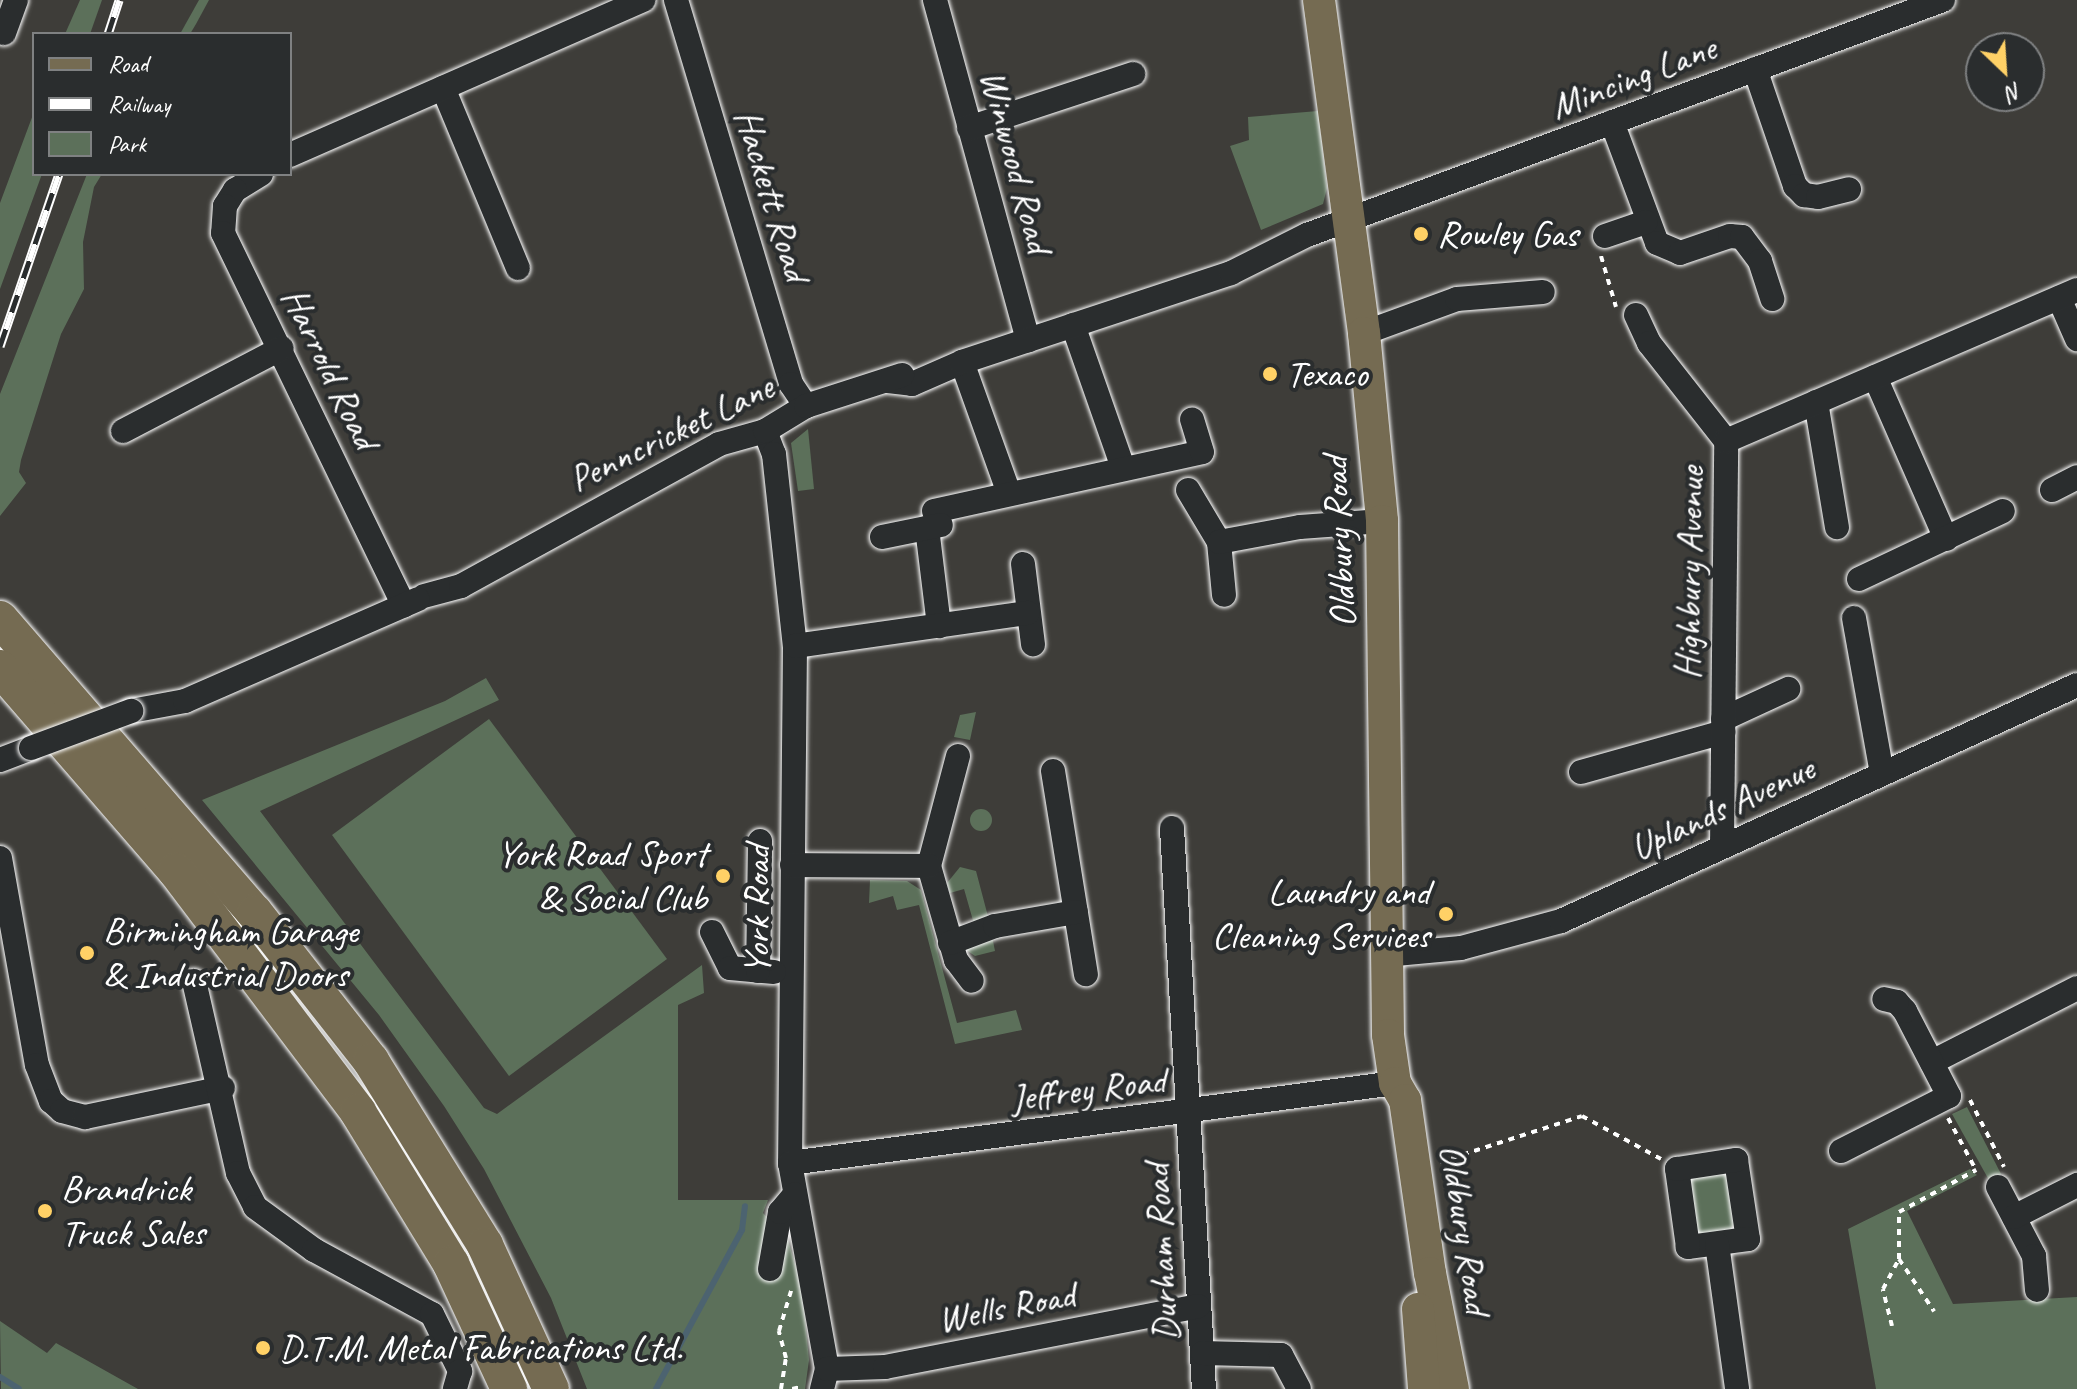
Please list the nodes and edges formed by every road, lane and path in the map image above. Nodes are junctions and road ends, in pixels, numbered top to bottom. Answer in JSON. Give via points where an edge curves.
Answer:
{"nodes":[{"id":1,"x":16,"y":0,"type":"edge"},
{"id":2,"x":643,"y":0,"type":"edge"},
{"id":3,"x":676,"y":0,"type":"edge"},
{"id":4,"x":935,"y":0,"type":"edge"},
{"id":5,"x":1319,"y":0,"type":"edge"},
{"id":6,"x":1943,"y":0,"type":"edge"},
{"id":7,"x":4,"y":33,"type":"dead end"},
{"id":8,"x":1755,"y":69,"type":"junction"},
{"id":9,"x":1133,"y":74,"type":"dead end"},
{"id":10,"x":443,"y":88,"type":"junction"},
{"id":11,"x":1612,"y":122,"type":"junction"},
{"id":12,"x":969,"y":128,"type":"junction"},
{"id":13,"x":292,"y":154,"type":"edge"},
{"id":14,"x":258,"y":176,"type":"edge"},
{"id":15,"x":1849,"y":189,"type":"dead end"},
{"id":16,"x":1349,"y":222,"type":"junction"},
{"id":17,"x":1646,"y":222,"type":"junction"},
{"id":18,"x":1608,"y":241,"type":"joint"},
{"id":19,"x":518,"y":268,"type":"dead end"},
{"id":20,"x":1543,"y":292,"type":"dead end"},
{"id":21,"x":2068,"y":294,"type":"edge"},
{"id":22,"x":1772,"y":299,"type":"dead end"},
{"id":23,"x":1626,"y":311,"type":"joint"},
{"id":24,"x":1073,"y":325,"type":"junction"},
{"id":25,"x":1364,"y":333,"type":"junction"},
{"id":26,"x":2077,"y":339,"type":"edge"},
{"id":27,"x":1028,"y":341,"type":"junction"},
{"id":28,"x":282,"y":348,"type":"junction"},
{"id":29,"x":962,"y":362,"type":"junction"},
{"id":30,"x":1875,"y":377,"type":"junction"},
{"id":31,"x":1816,"y":402,"type":"junction"},
{"id":32,"x":806,"y":406,"type":"junction"},
{"id":33,"x":1192,"y":420,"type":"dead end"},
{"id":34,"x":123,"y":431,"type":"dead end"},
{"id":35,"x":765,"y":431,"type":"junction"},
{"id":36,"x":1726,"y":441,"type":"junction"},
{"id":37,"x":1123,"y":468,"type":"junction"},
{"id":38,"x":2077,"y":477,"type":"edge"},
{"id":39,"x":1188,"y":490,"type":"dead end"},
{"id":40,"x":2052,"y":490,"type":"dead end"},
{"id":41,"x":1009,"y":493,"type":"junction"},
{"id":42,"x":2003,"y":511,"type":"dead end"},
{"id":43,"x":930,"y":519,"type":"junction"},
{"id":44,"x":959,"y":520,"type":"dead end"},
{"id":45,"x":1382,"y":521,"type":"junction"},
{"id":46,"x":1837,"y":527,"type":"dead end"},
{"id":47,"x":882,"y":537,"type":"dead end"},
{"id":48,"x":1946,"y":539,"type":"junction"},
{"id":49,"x":1219,"y":542,"type":"junction"},
{"id":50,"x":1023,"y":564,"type":"dead end"},
{"id":51,"x":1859,"y":579,"type":"dead end"},
{"id":52,"x":1224,"y":595,"type":"dead end"},
{"id":53,"x":414,"y":601,"type":"junction"},
{"id":54,"x":1028,"y":613,"type":"junction"},
{"id":55,"x":1854,"y":618,"type":"dead end"},
{"id":56,"x":0,"y":619,"type":"edge"},
{"id":57,"x":939,"y":626,"type":"junction"},
{"id":58,"x":1033,"y":644,"type":"dead end"},
{"id":59,"x":795,"y":646,"type":"junction"},
{"id":60,"x":0,"y":668,"type":"edge"},
{"id":61,"x":2077,"y":685,"type":"edge"},
{"id":62,"x":1788,"y":689,"type":"dead end"},
{"id":63,"x":1723,"y":726,"type":"junction"},
{"id":64,"x":958,"y":756,"type":"dead end"},
{"id":65,"x":0,"y":760,"type":"edge"},
{"id":66,"x":1053,"y":771,"type":"dead end"},
{"id":67,"x":1581,"y":772,"type":"dead end"},
{"id":68,"x":1882,"y":774,"type":"junction"},
{"id":69,"x":1172,"y":828,"type":"dead end"},
{"id":70,"x":760,"y":841,"type":"dead end"},
{"id":71,"x":1722,"y":846,"type":"junction"},
{"id":72,"x":0,"y":858,"type":"edge"},
{"id":73,"x":792,"y":865,"type":"junction"},
{"id":74,"x":929,"y":866,"type":"junction"},
{"id":75,"x":1076,"y":912,"type":"junction"},
{"id":76,"x":712,"y":932,"type":"dead end"},
{"id":77,"x":950,"y":943,"type":"junction"},
{"id":78,"x":1385,"y":955,"type":"junction"},
{"id":79,"x":758,"y":971,"type":"junction"},
{"id":80,"x":793,"y":974,"type":"junction"},
{"id":81,"x":1086,"y":974,"type":"dead end"},
{"id":82,"x":194,"y":981,"type":"dead end"},
{"id":83,"x":972,"y":981,"type":"dead end"},
{"id":84,"x":2077,"y":988,"type":"edge"},
{"id":85,"x":1884,"y":999,"type":"dead end"},
{"id":86,"x":1932,"y":1062,"type":"junction"},
{"id":87,"x":1395,"y":1083,"type":"junction"},
{"id":88,"x":223,"y":1088,"type":"junction"},
{"id":89,"x":1970,"y":1100,"type":"dead end"},
{"id":90,"x":1190,"y":1112,"type":"junction"},
{"id":91,"x":1947,"y":1117,"type":"dead end"},
{"id":92,"x":1841,"y":1151,"type":"dead end"},
{"id":93,"x":790,"y":1163,"type":"junction"},
{"id":94,"x":1414,"y":1167,"type":"junction"},
{"id":95,"x":1677,"y":1169,"type":"junction"},
{"id":96,"x":1976,"y":1170,"type":"junction"},
{"id":97,"x":1997,"y":1181,"type":"junction"},
{"id":98,"x":2077,"y":1185,"type":"edge"},
{"id":99,"x":795,"y":1194,"type":"junction"},
{"id":100,"x":2014,"y":1217,"type":"junction"},
{"id":101,"x":1717,"y":1244,"type":"junction"},
{"id":102,"x":1899,"y":1259,"type":"junction"},
{"id":103,"x":770,"y":1269,"type":"dead end"},
{"id":104,"x":794,"y":1288,"type":"dead end"},
{"id":105,"x":2037,"y":1290,"type":"dead end"},
{"id":106,"x":1198,"y":1306,"type":"junction"},
{"id":107,"x":1934,"y":1311,"type":"dead end"},
{"id":108,"x":1892,"y":1326,"type":"dead end"},
{"id":109,"x":1203,"y":1353,"type":"junction"},
{"id":110,"x":457,"y":1380,"type":"edge"},
{"id":111,"x":816,"y":1381,"type":"edge"},
{"id":112,"x":509,"y":1389,"type":"edge"},
{"id":113,"x":551,"y":1389,"type":"edge"},
{"id":114,"x":781,"y":1389,"type":"edge"},
{"id":115,"x":792,"y":1389,"type":"edge"},
{"id":116,"x":1204,"y":1389,"type":"edge"},
{"id":117,"x":1299,"y":1389,"type":"edge"},
{"id":118,"x":1424,"y":1389,"type":"edge"},
{"id":119,"x":1453,"y":1389,"type":"edge"},
{"id":120,"x":1737,"y":1389,"type":"edge"}],
"edges":[{"from":1,"to":7,"type":"street"},
{"from":2,"to":10,"type":"street"},
{"from":3,"to":32,"type":"street","name":"Hackett Road","via":[[791,384]]},
{"from":4,"to":12,"type":"street","name":"Winwood Road"},
{"from":5,"to":16,"type":"main road","name":"Oldbury Road"},
{"from":6,"to":8,"type":"street","name":"Mincing Lane"},
{"from":8,"to":11,"type":"street","name":"Mincing Lane"},
{"from":8,"to":15,"type":"street","via":[[1795,186],[1804,195],[1818,197]]},
{"from":9,"to":12,"type":"street"},
{"from":10,"to":13,"type":"street"},
{"from":10,"to":19,"type":"street"},
{"from":11,"to":16,"type":"street","name":"Mincing Lane"},
{"from":11,"to":17,"type":"street"},
{"from":12,"to":27,"type":"street","name":"Winwood Road"},
{"from":14,"to":28,"type":"street","name":"Harrold Road","via":[[235,190],[220,220]]},
{"from":16,"to":24,"type":"street","name":"Penncricket Lane","via":[[1240,255],[1185,286]]},
{"from":16,"to":25,"type":"main road","name":"Oldbury Road"},
{"from":17,"to":18,"type":"street"},
{"from":17,"to":22,"type":"street","via":[[1657,243],[1680,253],[1742,237],[1760,261]]},
{"from":18,"to":23,"type":"path","via":[[1600,253]]},
{"from":20,"to":25,"type":"street","via":[[1457,299]]},
{"from":21,"to":26,"type":"street"},
{"from":21,"to":30,"type":"street","name":"Highbury Avenue"},
{"from":23,"to":36,"type":"street"},
{"from":24,"to":27,"type":"street","name":"Penncricket Lane"},
{"from":24,"to":37,"type":"street"},
{"from":25,"to":45,"type":"main road","name":"Oldbury Road"},
{"from":27,"to":29,"type":"street","name":"Penncricket Lane"},
{"from":28,"to":34,"type":"street"},
{"from":28,"to":53,"type":"street","name":"Harrold Road"},
{"from":29,"to":32,"type":"street","name":"Penncricket Lane","via":[[917,367]]},
{"from":29,"to":41,"type":"street"},
{"from":30,"to":31,"type":"street","name":"Highbury Avenue"},
{"from":30,"to":48,"type":"street"},
{"from":31,"to":36,"type":"street","name":"Highbury Avenue"},
{"from":31,"to":46,"type":"street"},
{"from":32,"to":35,"type":"street","name":"Penncricket Lane"},
{"from":33,"to":37,"type":"street","via":[[1202,452]]},
{"from":35,"to":53,"type":"street","name":"Penncricket Lane","via":[[684,460],[461,586]]},
{"from":35,"to":59,"type":"street","name":"York Road","via":[[774,454]]},
{"from":36,"to":63,"type":"street","name":"Highbury Avenue"},
{"from":37,"to":41,"type":"street"},
{"from":38,"to":40,"type":"street"},
{"from":39,"to":49,"type":"street"},
{"from":41,"to":43,"type":"street"},
{"from":42,"to":48,"type":"street"},
{"from":43,"to":44,"type":"street"},
{"from":43,"to":47,"type":"street"},
{"from":43,"to":57,"type":"street"},
{"from":45,"to":49,"type":"street","via":[[1300,527]]},
{"from":45,"to":78,"type":"main road","name":"Oldbury Road"},
{"from":48,"to":51,"type":"street"},
{"from":49,"to":52,"type":"street"},
{"from":50,"to":54,"type":"street"},
{"from":53,"to":65,"type":"street","name":"Penncricket Lane","bridge":true,"via":[[185,701],[131,711]]},
{"from":54,"to":57,"type":"street"},
{"from":54,"to":58,"type":"street"},
{"from":55,"to":68,"type":"street"},
{"from":56,"to":113,"type":"highway","via":[[255,913],[371,1061],[485,1245]]},
{"from":57,"to":59,"type":"street"},
{"from":59,"to":73,"type":"street","name":"York Road"},
{"from":60,"to":112,"type":"highway","via":[[176,871],[358,1112],[451,1264]]},
{"from":61,"to":68,"type":"street","name":"Uplands Avenue"},
{"from":62,"to":63,"type":"street"},
{"from":63,"to":67,"type":"street"},
{"from":63,"to":71,"type":"street","name":"Highbury Avenue"},
{"from":64,"to":74,"type":"street"},
{"from":66,"to":75,"type":"street"},
{"from":68,"to":71,"type":"street","name":"Uplands Avenue"},
{"from":69,"to":90,"type":"street","name":"Durham Road"},
{"from":70,"to":79,"type":"street"},
{"from":71,"to":78,"type":"street","name":"Uplands Avenue","via":[[1561,921],[1461,948]]},
{"from":72,"to":88,"type":"street","via":[[37,1065],[51,1101],[62,1111],[85,1117]]},
{"from":73,"to":74,"type":"street"},
{"from":73,"to":80,"type":"street","name":"York Road"},
{"from":74,"to":77,"type":"street"},
{"from":75,"to":77,"type":"street","via":[[995,926]]},
{"from":75,"to":81,"type":"street"},
{"from":76,"to":79,"type":"street","via":[[730,968]]},
{"from":77,"to":83,"type":"street","via":[[960,969]]},
{"from":78,"to":87,"type":"main road","name":"Oldbury Road"},
{"from":79,"to":80,"type":"street"},
{"from":80,"to":93,"type":"street","name":"York Road"},
{"from":82,"to":88,"type":"street"},
{"from":84,"to":86,"type":"street"},
{"from":85,"to":86,"type":"street","via":[[1905,1011]]},
{"from":86,"to":92,"type":"street","via":[[1949,1096]]},
{"from":87,"to":90,"type":"street","name":"Jeffrey Road"},
{"from":87,"to":94,"type":"main road","name":"Oldbury Road","via":[[1405,1100]]},
{"from":87,"to":118,"type":"main road","name":"Oldbury Road","via":[[1386,1099],[1421,1330]]},
{"from":88,"to":110,"type":"street","via":[[238,1173],[255,1207],[314,1250],[432,1314]]},
{"from":89,"to":97,"type":"path"},
{"from":90,"to":93,"type":"street","name":"Jeffrey Road"},
{"from":90,"to":106,"type":"street","name":"Durham Road"},
{"from":91,"to":96,"type":"path"},
{"from":93,"to":99,"type":"street","name":"York Road"},
{"from":94,"to":95,"type":"path","via":[[1465,1156],[1582,1116]]},
{"from":94,"to":119,"type":"main road","name":"Oldbury Road"},
{"from":95,"to":101,"type":"street","via":[[1688,1247]]},
{"from":95,"to":101,"type":"street","via":[[1736,1160],[1748,1239]]},
{"from":96,"to":97,"type":"path"},
{"from":96,"to":102,"type":"path","via":[[1903,1207]]},
{"from":97,"to":100,"type":"street"},
{"from":98,"to":100,"type":"street"},
{"from":99,"to":103,"type":"street","via":[[780,1212]]},
{"from":99,"to":111,"type":"street","name":"York Road"},
{"from":100,"to":105,"type":"street","via":[[2034,1256]]},
{"from":101,"to":120,"type":"street"},
{"from":102,"to":107,"type":"path"},
{"from":102,"to":108,"type":"path","via":[[1883,1289]]},
{"from":104,"to":114,"type":"path","via":[[787,1295],[779,1331],[786,1358]]},
{"from":106,"to":109,"type":"street","name":"Durham Road"},
{"from":106,"to":111,"type":"street","name":"Wells Road"},
{"from":109,"to":116,"type":"street","name":"Durham Road"},
{"from":109,"to":117,"type":"street","via":[[1281,1355]]},
{"from":111,"to":115,"type":"path"}]}
